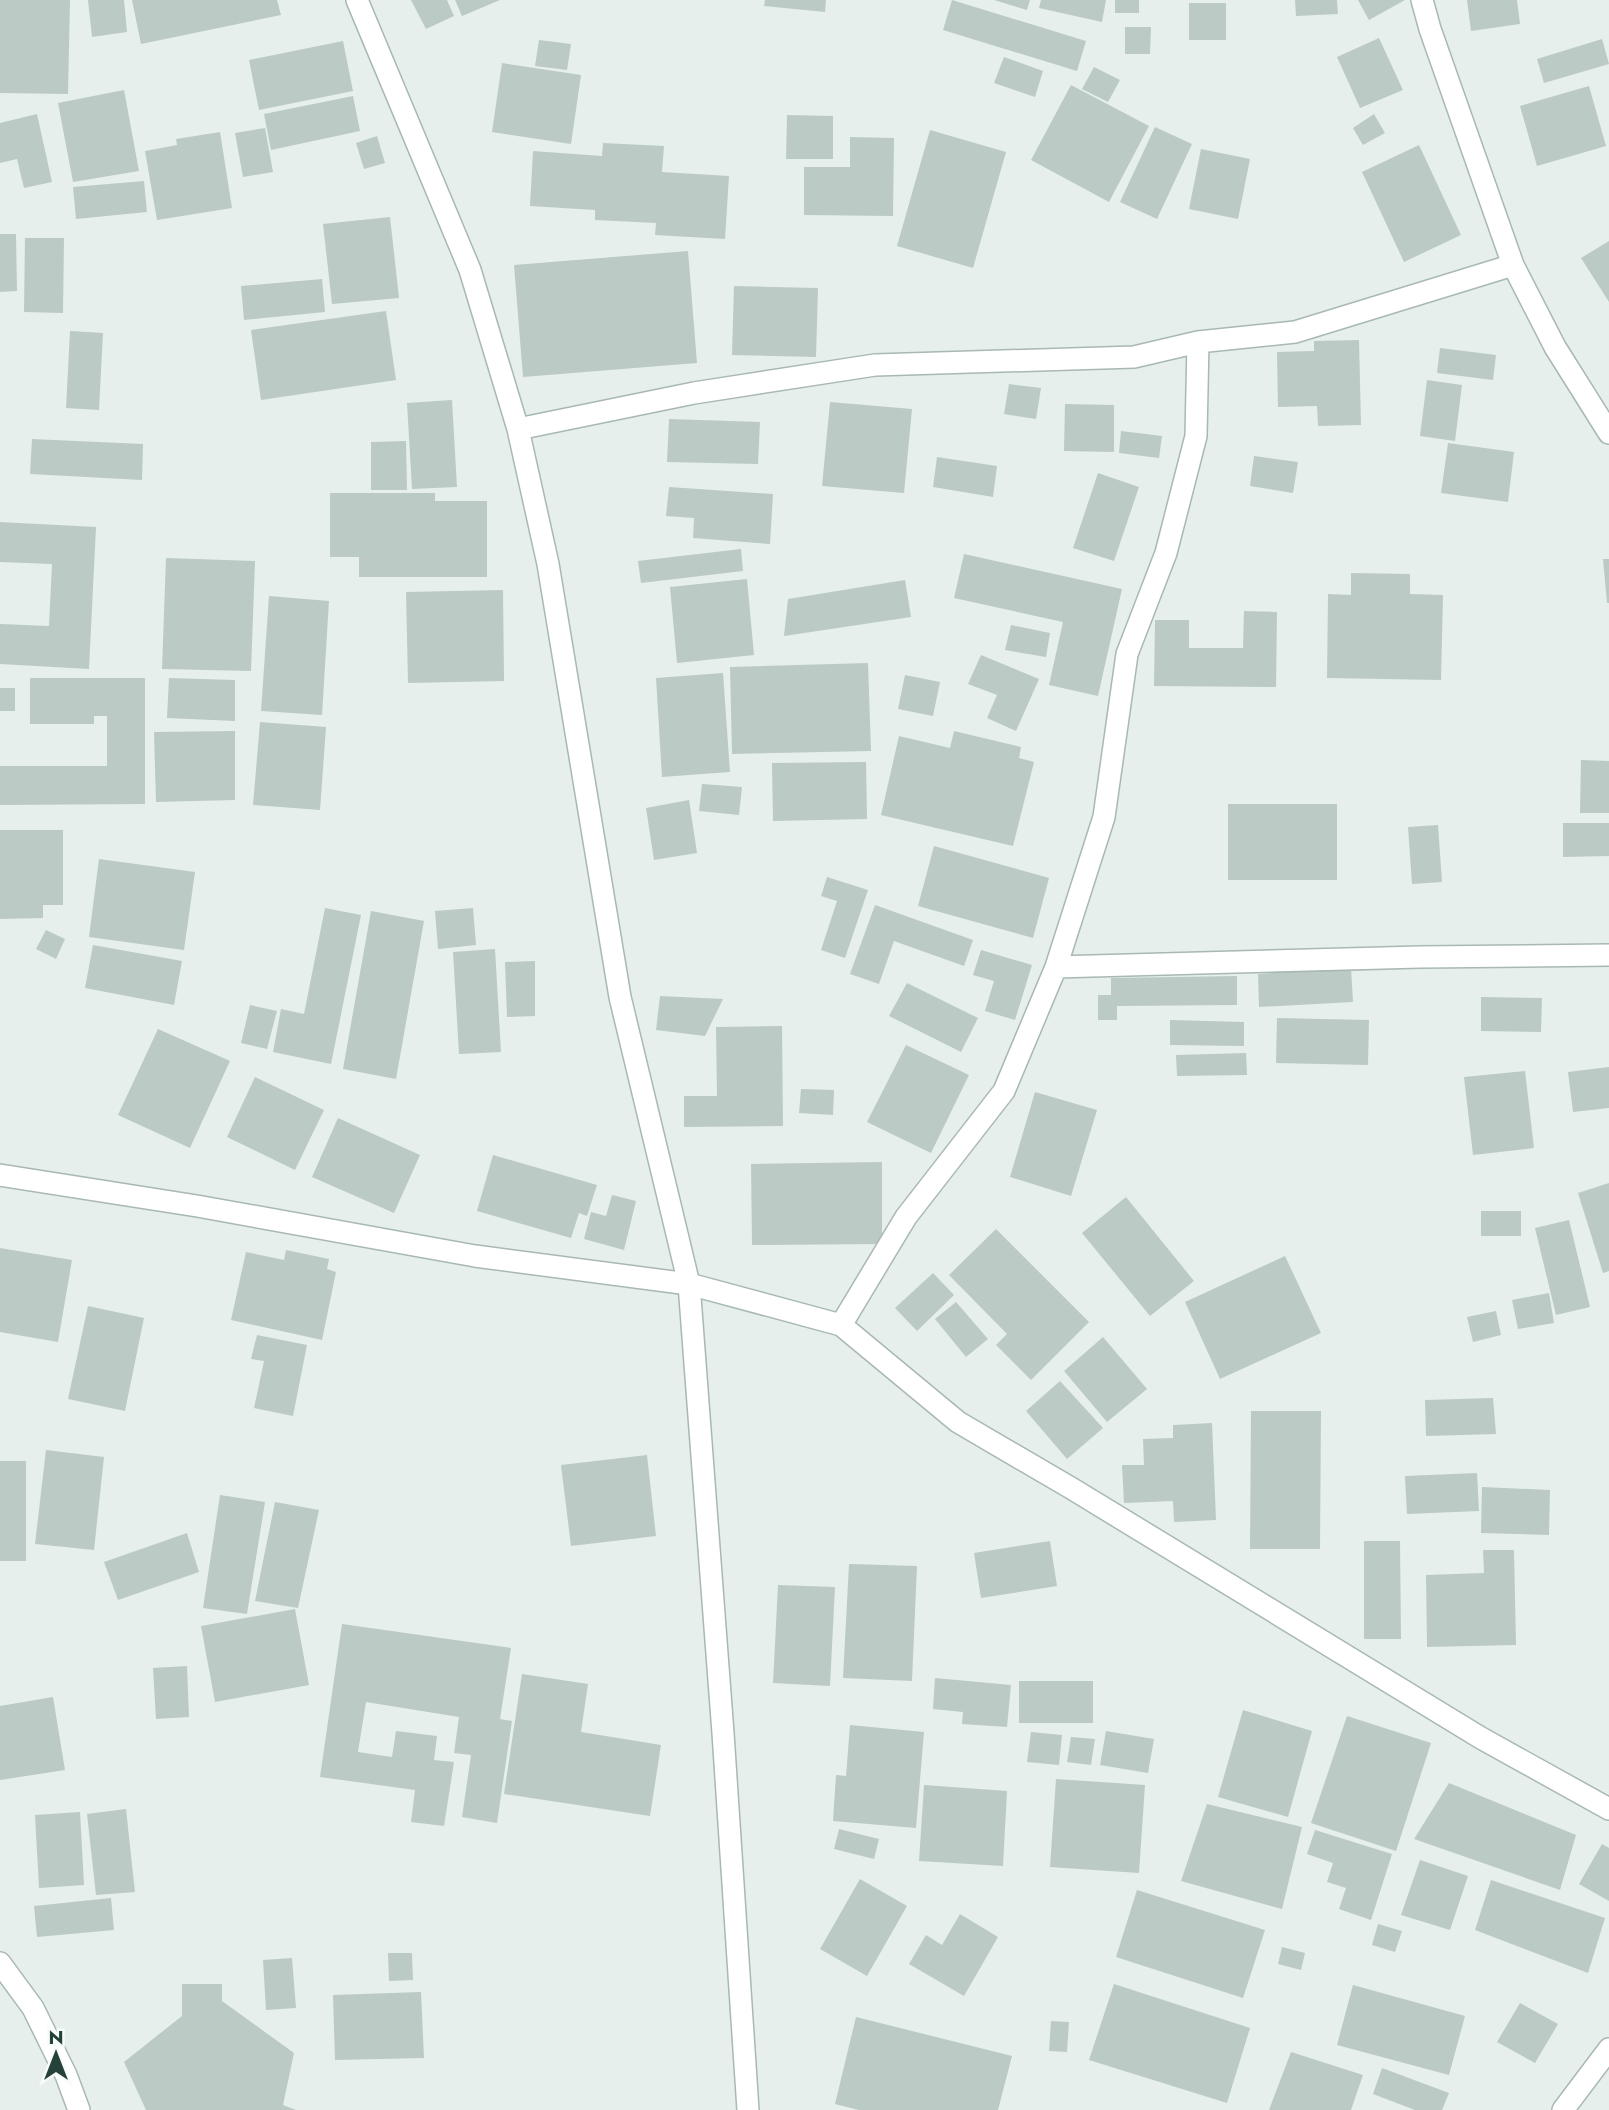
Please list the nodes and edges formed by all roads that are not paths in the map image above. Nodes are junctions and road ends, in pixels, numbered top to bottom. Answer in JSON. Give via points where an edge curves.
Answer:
{"nodes":[{"id":1,"x":357,"y":0,"type":"edge"},
{"id":2,"x":1422,"y":0,"type":"edge"},
{"id":3,"x":1513,"y":265,"type":"junction"},
{"id":4,"x":1198,"y":342,"type":"junction"},
{"id":5,"x":518,"y":429,"type":"junction"},
{"id":6,"x":1609,"y":433,"type":"edge"},
{"id":7,"x":1609,"y":954,"type":"edge"},
{"id":8,"x":1056,"y":967,"type":"junction"},
{"id":9,"x":0,"y":1175,"type":"edge"},
{"id":10,"x":688,"y":1284,"type":"junction"},
{"id":11,"x":841,"y":1325,"type":"junction"},
{"id":12,"x":1609,"y":1809,"type":"edge"},
{"id":13,"x":0,"y":1963,"type":"edge"},
{"id":14,"x":1609,"y":2049,"type":"edge"},
{"id":15,"x":79,"y":2110,"type":"edge"},
{"id":16,"x":748,"y":2110,"type":"edge"},
{"id":17,"x":1563,"y":2110,"type":"edge"}],
"edges":[{"from":1,"to":5,"type":"street","via":[[470,270]]},
{"from":2,"to":3,"type":"street"},
{"from":3,"to":4,"type":"street","via":[[1295,332]]},
{"from":3,"to":6,"type":"street","via":[[1555,347]]},
{"from":4,"to":5,"type":"street","via":[[1134,358],[875,365],[694,393]]},
{"from":4,"to":8,"type":"street","via":[[1196,436],[1166,553],[1127,654],[1104,817]]},
{"from":5,"to":10,"type":"street","via":[[548,564],[620,997]]},
{"from":7,"to":8,"type":"street"},
{"from":8,"to":11,"type":"street","via":[[1004,1091],[906,1217]]},
{"from":9,"to":10,"type":"street","via":[[475,1256]]},
{"from":10,"to":11,"type":"street"},
{"from":10,"to":16,"type":"street"},
{"from":11,"to":12,"type":"street","via":[[958,1422],[1481,1738]]},
{"from":13,"to":15,"type":"street","via":[[33,2008]]},
{"from":14,"to":17,"type":"street"}]}
